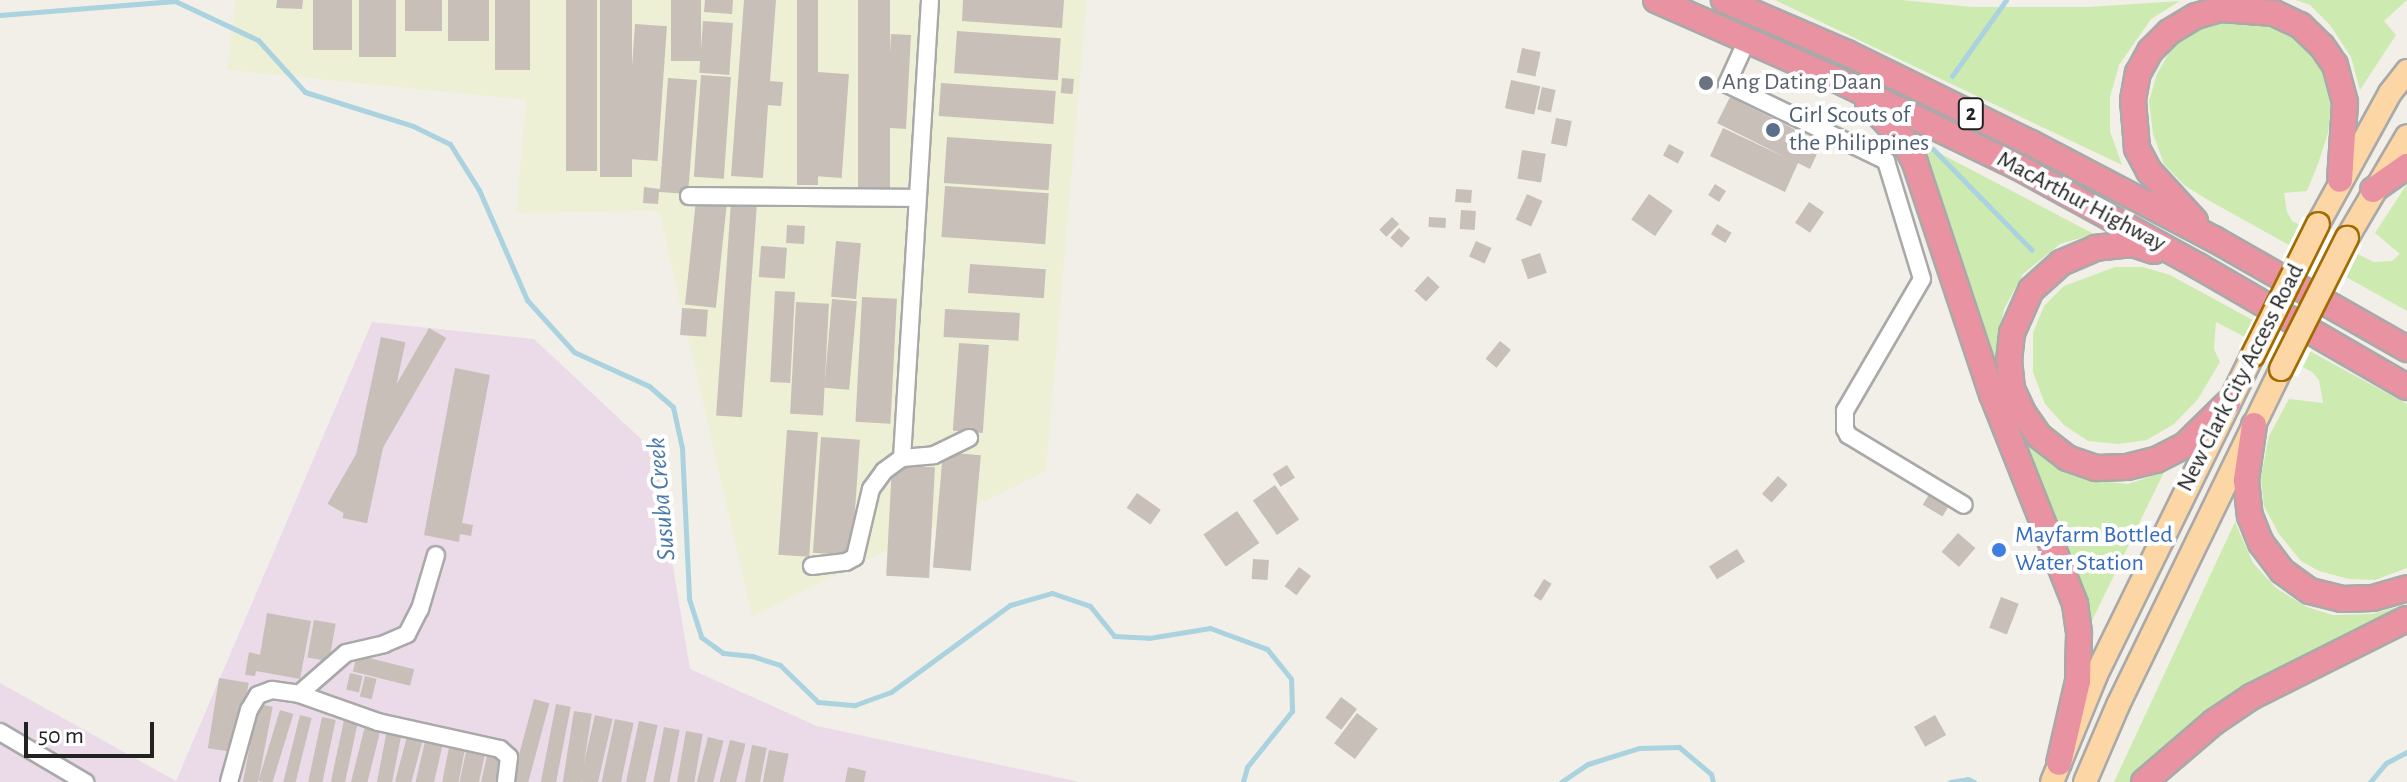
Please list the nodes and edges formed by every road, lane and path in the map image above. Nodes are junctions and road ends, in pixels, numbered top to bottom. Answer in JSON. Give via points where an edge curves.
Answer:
{"nodes":[{"id":1,"x":930,"y":0,"type":"edge"},
{"id":2,"x":1656,"y":0,"type":"edge"},
{"id":3,"x":1724,"y":0,"type":"edge"},
{"id":4,"x":1747,"y":40,"type":"junction"},
{"id":5,"x":2407,"y":71,"type":"edge"},
{"id":6,"x":1833,"y":78,"type":"junction"},
{"id":7,"x":2407,"y":136,"type":"edge"},
{"id":8,"x":2407,"y":166,"type":"edge"},
{"id":9,"x":2340,"y":180,"type":"junction"},
{"id":10,"x":2373,"y":190,"type":"junction"},
{"id":11,"x":689,"y":196,"type":"dead end"},
{"id":12,"x":917,"y":198,"type":"junction"},
{"id":13,"x":2214,"y":239,"type":"junction"},
{"id":14,"x":2198,"y":266,"type":"junction"},
{"id":15,"x":2401,"y":343,"type":"edge"},
{"id":16,"x":2407,"y":387,"type":"edge"},
{"id":17,"x":2228,"y":403,"type":"junction"},
{"id":18,"x":2254,"y":425,"type":"junction"},
{"id":19,"x":969,"y":438,"type":"dead end"},
{"id":20,"x":902,"y":458,"type":"junction"},
{"id":21,"x":1964,"y":505,"type":"dead end"},
{"id":22,"x":436,"y":555,"type":"dead end"},
{"id":23,"x":812,"y":566,"type":"dead end"},
{"id":24,"x":2407,"y":588,"type":"edge"},
{"id":25,"x":2407,"y":619,"type":"edge"},
{"id":26,"x":299,"y":694,"type":"junction"},
{"id":27,"x":0,"y":732,"type":"edge"},
{"id":28,"x":2055,"y":772,"type":"edge"},
{"id":29,"x":85,"y":782,"type":"edge"},
{"id":30,"x":229,"y":782,"type":"edge"},
{"id":31,"x":506,"y":782,"type":"edge"},
{"id":32,"x":2085,"y":782,"type":"edge"},
{"id":33,"x":2144,"y":782,"type":"edge"}],
"edges":[{"from":1,"to":12,"type":"lane"},
{"from":2,"to":4,"type":"highway","name":"MacArthur Highway","number":"2"},
{"from":3,"to":13,"type":"highway","name":"MacArthur Highway","number":"2","via":[[1847,53]]},
{"from":4,"to":6,"type":"highway","name":"MacArthur Highway","number":"2"},
{"from":4,"to":21,"type":"lane","via":[[1727,84],[1886,161],[1922,279],[1845,411],[1845,429]]},
{"from":5,"to":9,"type":"main road","name":"New Clark City Access Road"},
{"from":6,"to":14,"type":"highway","name":"MacArthur Highway","number":"2","via":[[2018,167]]},
{"from":6,"to":28,"type":"highway","via":[[1878,110],[1915,163],[1992,394],[2067,580],[2079,634],[2078,681]]},
{"from":7,"to":10,"type":"main road","name":"New Clark City Access Road"},
{"from":8,"to":10,"type":"highway"},
{"from":9,"to":13,"type":"highway","via":[[2345,103],[2335,65],[2322,46],[2300,25],[2274,13],[2221,9],[2196,16],[2150,51],[2138,73],[2132,126],[2149,171]]},
{"from":9,"to":17,"type":"main road","name":"New Clark City Access Road","bridge":true},
{"from":10,"to":18,"type":"main road","name":"New Clark City Access Road","bridge":true},
{"from":11,"to":12,"type":"lane"},
{"from":12,"to":20,"type":"lane"},
{"from":13,"to":15,"type":"highway","name":"MacArthur Highway","number":"2"},
{"from":14,"to":16,"type":"highway","name":"MacArthur Highway","number":"2"},
{"from":14,"to":17,"type":"highway","via":[[2132,244],[2096,248],[2061,263],[2031,290],[2019,310],[2012,333],[2012,389],[2039,436],[2067,458],[2096,468],[2156,460],[2185,445]]},
{"from":17,"to":28,"type":"main road","name":"New Clark City Access Road"},
{"from":18,"to":24,"type":"highway","via":[[2246,480],[2250,516],[2261,543],[2282,571],[2310,591],[2342,599],[2373,598]]},
{"from":18,"to":32,"type":"main road","name":"New Clark City Access Road"},
{"from":19,"to":20,"type":"lane","via":[[934,455]]},
{"from":20,"to":23,"type":"lane","via":[[871,489],[855,557]]},
{"from":22,"to":26,"type":"lane","via":[[407,634],[346,653]]},
{"from":25,"to":33,"type":"highway","via":[[2251,697]]},
{"from":26,"to":30,"type":"lane","via":[[272,690],[254,700]]},
{"from":26,"to":31,"type":"lane","via":[[378,722],[504,750],[510,762]]},
{"from":27,"to":29,"type":"lane"}]}
